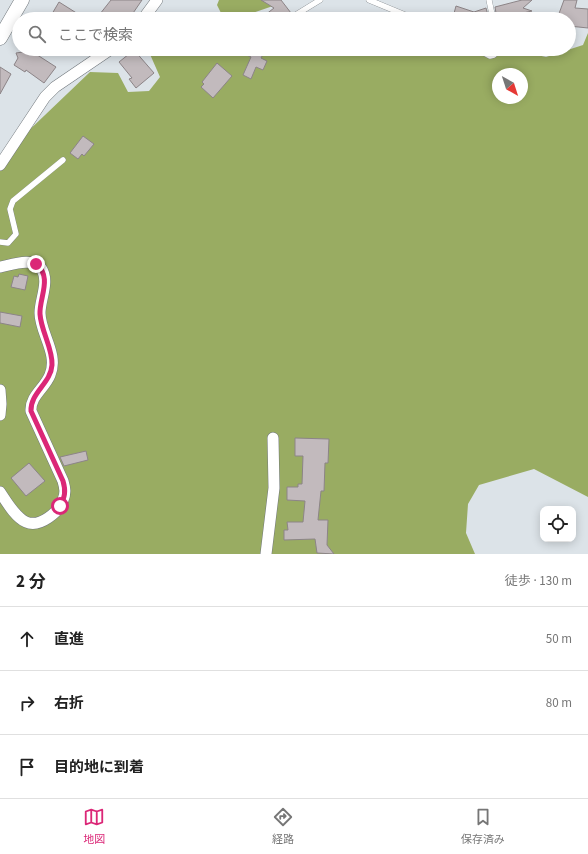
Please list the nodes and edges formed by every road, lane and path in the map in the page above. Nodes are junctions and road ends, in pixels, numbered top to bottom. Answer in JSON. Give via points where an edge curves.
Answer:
{"nodes":[{"id":1,"x":22,"y":0,"type":"edge"},
{"id":2,"x":157,"y":0,"type":"edge"},
{"id":3,"x":320,"y":0,"type":"edge"},
{"id":4,"x":369,"y":0,"type":"edge"},
{"id":5,"x":489,"y":0,"type":"edge"},
{"id":6,"x":15,"y":12,"type":"edge"},
{"id":7,"x":148,"y":12,"type":"edge"},
{"id":8,"x":301,"y":12,"type":"edge"},
{"id":9,"x":398,"y":12,"type":"edge"},
{"id":10,"x":492,"y":12,"type":"edge"},
{"id":11,"x":12,"y":17,"type":"edge"},
{"id":12,"x":0,"y":38,"type":"edge"},
{"id":13,"x":102,"y":56,"type":"edge"},
{"id":14,"x":63,"y":160,"type":"dead end"},
{"id":15,"x":0,"y":165,"type":"edge"},
{"id":16,"x":0,"y":242,"type":"edge"},
{"id":17,"x":0,"y":267,"type":"edge"},
{"id":18,"x":0,"y":390,"type":"edge"},
{"id":19,"x":0,"y":414,"type":"edge"},
{"id":20,"x":273,"y":438,"type":"dead end"},
{"id":21,"x":0,"y":492,"type":"edge"},
{"id":22,"x":266,"y":554,"type":"edge"}],
"edges":[{"from":1,"to":6,"type":"street"},
{"from":2,"to":7,"type":"street"},
{"from":3,"to":8,"type":"lane"},
{"from":4,"to":9,"type":"lane"},
{"from":5,"to":10,"type":"lane"},
{"from":11,"to":12,"type":"street"},
{"from":13,"to":15,"type":"street","via":[[55,87],[45,97]]},
{"from":14,"to":16,"type":"lane","via":[[13,201],[10,209],[16,234],[8,243]]},
{"from":17,"to":21,"type":"street","via":[[27,262],[41,268],[44,276],[40,313],[43,333],[53,364],[50,374],[33,399],[31,411],[65,490],[64,499],[53,514],[38,522],[27,523],[19,517]]},
{"from":18,"to":19,"type":"street"},
{"from":20,"to":22,"type":"street","via":[[274,488]]}]}
